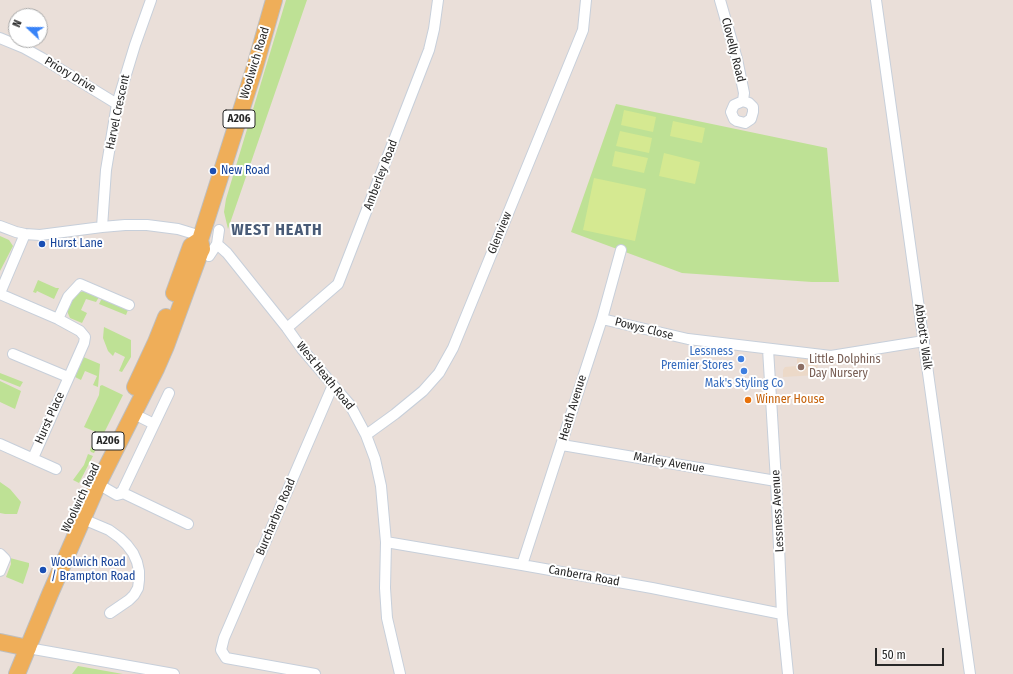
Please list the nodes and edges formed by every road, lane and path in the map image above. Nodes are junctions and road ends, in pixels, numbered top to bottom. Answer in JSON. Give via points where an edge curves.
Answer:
{"nodes":[{"id":1,"x":150,"y":0,"type":"edge"},
{"id":2,"x":274,"y":0,"type":"edge"},
{"id":3,"x":438,"y":0,"type":"edge"},
{"id":4,"x":586,"y":0,"type":"edge"},
{"id":5,"x":720,"y":0,"type":"edge"},
{"id":6,"x":876,"y":0,"type":"edge"},
{"id":7,"x":0,"y":38,"type":"edge"},
{"id":8,"x":743,"y":101,"type":"dead end"},
{"id":9,"x":117,"y":104,"type":"junction"},
{"id":10,"x":0,"y":226,"type":"edge"},
{"id":11,"x":102,"y":226,"type":"junction"},
{"id":12,"x":218,"y":230,"type":"dead end"},
{"id":13,"x":26,"y":234,"type":"junction"},
{"id":14,"x":200,"y":238,"type":"junction"},
{"id":15,"x":217,"y":244,"type":"junction"},
{"id":16,"x":621,"y":250,"type":"dead end"},
{"id":17,"x":209,"y":256,"type":"dead end"},
{"id":18,"x":0,"y":293,"type":"edge"},
{"id":19,"x":130,"y":305,"type":"dead end"},
{"id":20,"x":602,"y":318,"type":"junction"},
{"id":21,"x":58,"y":319,"type":"junction"},
{"id":22,"x":287,"y":328,"type":"junction"},
{"id":23,"x":924,"y":341,"type":"junction"},
{"id":24,"x":768,"y":349,"type":"junction"},
{"id":25,"x":13,"y":354,"type":"dead end"},
{"id":26,"x":68,"y":377,"type":"junction"},
{"id":27,"x":333,"y":385,"type":"junction"},
{"id":28,"x":169,"y":393,"type":"dead end"},
{"id":29,"x":134,"y":414,"type":"junction"},
{"id":30,"x":154,"y":424,"type":"junction"},
{"id":31,"x":366,"y":436,"type":"junction"},
{"id":32,"x":0,"y":444,"type":"edge"},
{"id":33,"x":562,"y":445,"type":"junction"},
{"id":34,"x":33,"y":458,"type":"junction"},
{"id":35,"x":56,"y":469,"type":"dead end"},
{"id":36,"x":776,"y":481,"type":"junction"},
{"id":37,"x":98,"y":484,"type":"junction"},
{"id":38,"x":121,"y":492,"type":"junction"},
{"id":39,"x":83,"y":519,"type":"junction"},
{"id":40,"x":188,"y":524,"type":"dead end"},
{"id":41,"x":386,"y":542,"type":"junction"},
{"id":42,"x":0,"y":554,"type":"edge"},
{"id":43,"x":522,"y":565,"type":"junction"},
{"id":44,"x":0,"y":571,"type":"edge"},
{"id":45,"x":110,"y":613,"type":"dead end"},
{"id":46,"x":782,"y":614,"type":"junction"},
{"id":47,"x":0,"y":642,"type":"edge"},
{"id":48,"x":24,"y":647,"type":"junction"},
{"id":49,"x":10,"y":674,"type":"edge"},
{"id":50,"x":17,"y":674,"type":"edge"},
{"id":51,"x":174,"y":674,"type":"edge"},
{"id":52,"x":315,"y":674,"type":"edge"},
{"id":53,"x":400,"y":674,"type":"edge"},
{"id":54,"x":788,"y":674,"type":"edge"},
{"id":55,"x":970,"y":674,"type":"edge"}],
"edges":[{"from":1,"to":9,"type":"street","name":"Harvel Crescent"},
{"from":2,"to":14,"type":"main road","name":"Woolwich Road","number":"A206"},
{"from":3,"to":22,"type":"street","name":"Amberley Road","via":[[429,50],[338,284]]},
{"from":4,"to":31,"type":"street","name":"Glenview","via":[[582,30],[453,348],[439,373],[424,391]]},
{"from":5,"to":8,"type":"street","name":"Clovelly Road","via":[[737,59],[744,93]]},
{"from":6,"to":23,"type":"street","name":"Abbott's Walk"},
{"from":7,"to":9,"type":"street","name":"Priory Drive","via":[[42,58]]},
{"from":9,"to":11,"type":"street","name":"Harvel Crescent","via":[[106,170]]},
{"from":10,"to":13,"type":"street"},
{"from":11,"to":13,"type":"street","via":[[47,235]]},
{"from":11,"to":14,"type":"street","via":[[147,225],[178,229]]},
{"from":12,"to":15,"type":"street"},
{"from":13,"to":18,"type":"street"},
{"from":14,"to":29,"type":"main road","name":"Woolwich Road","number":"A206","via":[[202,249],[172,331]]},
{"from":14,"to":48,"type":"main road","name":"Woolwich Road","number":"A206","via":[[191,246],[156,342],[86,485]]},
{"from":15,"to":17,"type":"street"},
{"from":15,"to":22,"type":"street","name":"West Heath Road"},
{"from":16,"to":20,"type":"street","name":"Heath Avenue"},
{"from":18,"to":21,"type":"street","name":"Hurst Place"},
{"from":19,"to":21,"type":"street","via":[[80,284],[68,297]]},
{"from":20,"to":24,"type":"street","name":"Powys Close","via":[[688,339]]},
{"from":20,"to":33,"type":"street","name":"Heath Avenue"},
{"from":21,"to":26,"type":"street","name":"Hurst Place","via":[[80,331],[85,337]]},
{"from":22,"to":27,"type":"street","name":"West Heath Road"},
{"from":23,"to":24,"type":"street","name":"Powys Close","via":[[831,356]]},
{"from":23,"to":55,"type":"street","name":"Abbott's Walk"},
{"from":24,"to":36,"type":"street","name":"Lessness Avenue"},
{"from":25,"to":26,"type":"street","name":"Hurst Place"},
{"from":26,"to":34,"type":"street","name":"Hurst Place"},
{"from":27,"to":31,"type":"street","name":"West Heath Road","via":[[350,405]]},
{"from":27,"to":52,"type":"street","name":"Burcharbro Road","via":[[221,650],[226,658]]},
{"from":28,"to":30,"type":"street"},
{"from":29,"to":30,"type":"street"},
{"from":29,"to":37,"type":"main road","name":"Woolwich Road","number":"A206"},
{"from":30,"to":38,"type":"street"},
{"from":31,"to":41,"type":"street","name":"West Heath Road","via":[[375,459],[381,486]]},
{"from":32,"to":34,"type":"street","name":"Hurst Place"},
{"from":33,"to":36,"type":"street","name":"Marley Avenue"},
{"from":33,"to":43,"type":"street","name":"Heath Avenue"},
{"from":34,"to":35,"type":"street","name":"Hurst Place"},
{"from":36,"to":46,"type":"street","name":"Lessness Avenue"},
{"from":37,"to":38,"type":"street","via":[[117,495]]},
{"from":37,"to":39,"type":"main road","name":"Woolwich Road","number":"A206"},
{"from":38,"to":40,"type":"street"},
{"from":39,"to":45,"type":"street","via":[[109,530],[120,538],[137,562],[138,588],[129,600]]},
{"from":39,"to":48,"type":"main road","name":"Woolwich Road","number":"A206"},
{"from":41,"to":43,"type":"street","name":"Canberra Road"},
{"from":41,"to":53,"type":"street","name":"West Heath Road","via":[[385,588],[388,618]]},
{"from":42,"to":44,"type":"street","via":[[5,559]]},
{"from":43,"to":46,"type":"street","name":"Canberra Road"},
{"from":46,"to":54,"type":"street","name":"Lessness Avenue"},
{"from":47,"to":48,"type":"main road"},
{"from":48,"to":49,"type":"main road","name":"Woolwich Road","number":"A206"},
{"from":48,"to":50,"type":"main road","name":"Woolwich Road","number":"A206"},
{"from":48,"to":51,"type":"street"}]}
